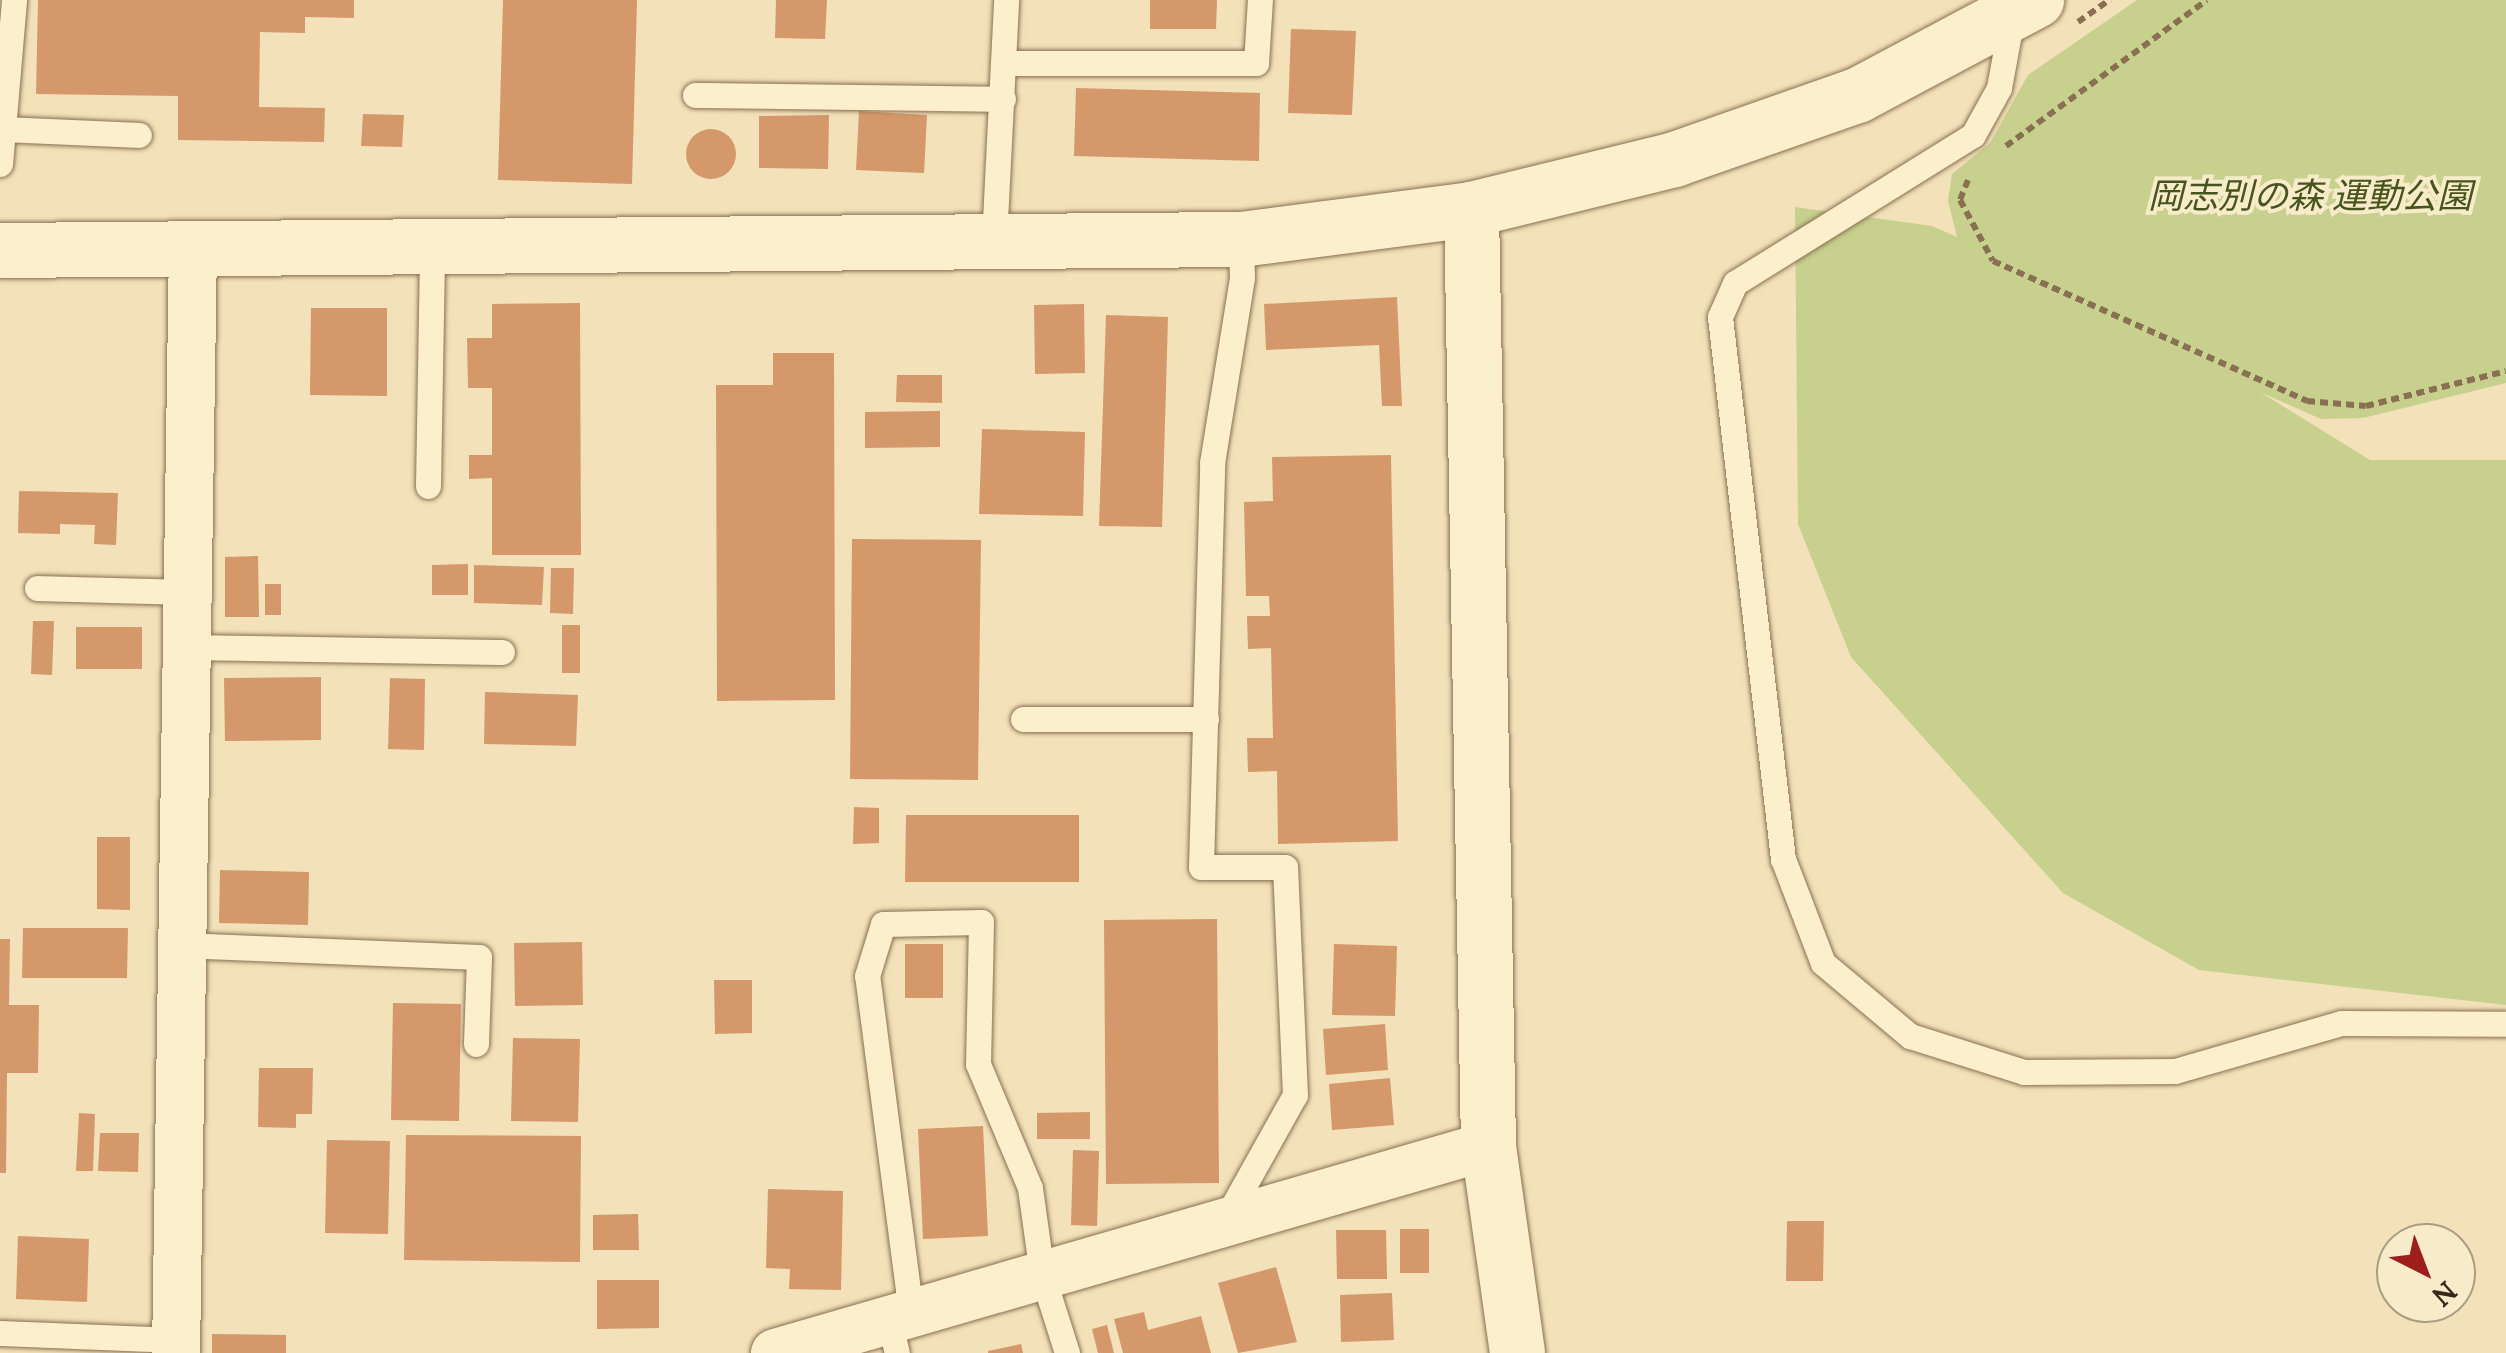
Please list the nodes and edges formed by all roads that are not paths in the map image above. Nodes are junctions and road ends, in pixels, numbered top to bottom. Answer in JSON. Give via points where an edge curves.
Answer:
{"nodes":[{"id":1,"x":14,"y":0,"type":"edge"},
{"id":2,"x":1006,"y":0,"type":"edge"},
{"id":3,"x":1260,"y":0,"type":"edge"},
{"id":4,"x":2024,"y":8,"type":"edge"},
{"id":5,"x":1004,"y":63,"type":"junction"},
{"id":6,"x":695,"y":95,"type":"dead end"},
{"id":7,"x":1003,"y":99,"type":"junction"},
{"id":8,"x":4,"y":130,"type":"junction"},
{"id":9,"x":138,"y":135,"type":"dead end"},
{"id":10,"x":0,"y":164,"type":"edge"},
{"id":11,"x":1471,"y":209,"type":"junction"},
{"id":12,"x":1241,"y":239,"type":"junction"},
{"id":13,"x":994,"y":240,"type":"junction"},
{"id":14,"x":432,"y":245,"type":"junction"},
{"id":15,"x":192,"y":248,"type":"junction"},
{"id":16,"x":0,"y":250,"type":"edge"},
{"id":17,"x":428,"y":486,"type":"dead end"},
{"id":18,"x":37,"y":588,"type":"dead end"},
{"id":19,"x":186,"y":592,"type":"junction"},
{"id":20,"x":185,"y":647,"type":"junction"},
{"id":21,"x":502,"y":652,"type":"dead end"},
{"id":22,"x":1023,"y":719,"type":"dead end"},
{"id":23,"x":1206,"y":719,"type":"junction"},
{"id":24,"x":181,"y":945,"type":"junction"},
{"id":25,"x":2506,"y":1024,"type":"edge"},
{"id":26,"x":476,"y":1044,"type":"dead end"},
{"id":27,"x":1488,"y":1146,"type":"junction"},
{"id":28,"x":1225,"y":1220,"type":"junction"},
{"id":29,"x":1042,"y":1274,"type":"junction"},
{"id":30,"x":899,"y":1328,"type":"edge"},
{"id":31,"x":0,"y":1332,"type":"edge"},
{"id":32,"x":177,"y":1347,"type":"edge"},
{"id":33,"x":776,"y":1353,"type":"edge"},
{"id":34,"x":1067,"y":1353,"type":"edge"},
{"id":35,"x":1517,"y":1353,"type":"edge"}],
"edges":[{"from":1,"to":8,"type":"lane"},
{"from":2,"to":5,"type":"lane"},
{"from":3,"to":5,"type":"lane","via":[[1256,64]]},
{"from":4,"to":11,"type":"street","via":[[1838,102],[1674,159]]},
{"from":4,"to":25,"type":"lane","via":[[1999,88],[1973,135],[1734,282],[1720,317],[1783,859],[1823,964],[1910,1036],[2024,1072],[2174,1070],[2341,1023]]},
{"from":5,"to":7,"type":"lane"},
{"from":6,"to":7,"type":"lane"},
{"from":7,"to":13,"type":"lane"},
{"from":8,"to":9,"type":"lane"},
{"from":8,"to":10,"type":"lane"},
{"from":11,"to":12,"type":"street"},
{"from":11,"to":27,"type":"street"},
{"from":12,"to":13,"type":"street"},
{"from":12,"to":23,"type":"lane","via":[[1242,277],[1212,463]]},
{"from":13,"to":14,"type":"street"},
{"from":14,"to":15,"type":"street"},
{"from":14,"to":17,"type":"lane"},
{"from":15,"to":16,"type":"street"},
{"from":15,"to":19,"type":"street"},
{"from":18,"to":19,"type":"lane"},
{"from":19,"to":20,"type":"street"},
{"from":20,"to":21,"type":"lane"},
{"from":20,"to":24,"type":"street"},
{"from":22,"to":23,"type":"lane"},
{"from":23,"to":28,"type":"lane","via":[[1200,868],[1285,867],[1294,1095]]},
{"from":24,"to":26,"type":"lane","via":[[479,957]]},
{"from":24,"to":32,"type":"street"},
{"from":27,"to":28,"type":"street"},
{"from":27,"to":35,"type":"street"},
{"from":28,"to":29,"type":"street"},
{"from":29,"to":30,"type":"street"},
{"from":29,"to":30,"type":"lane","via":[[1030,1188],[978,1064],[981,922],[884,924],[866,976]]},
{"from":29,"to":34,"type":"lane"},
{"from":30,"to":33,"type":"street"},
{"from":31,"to":32,"type":"lane"}]}
